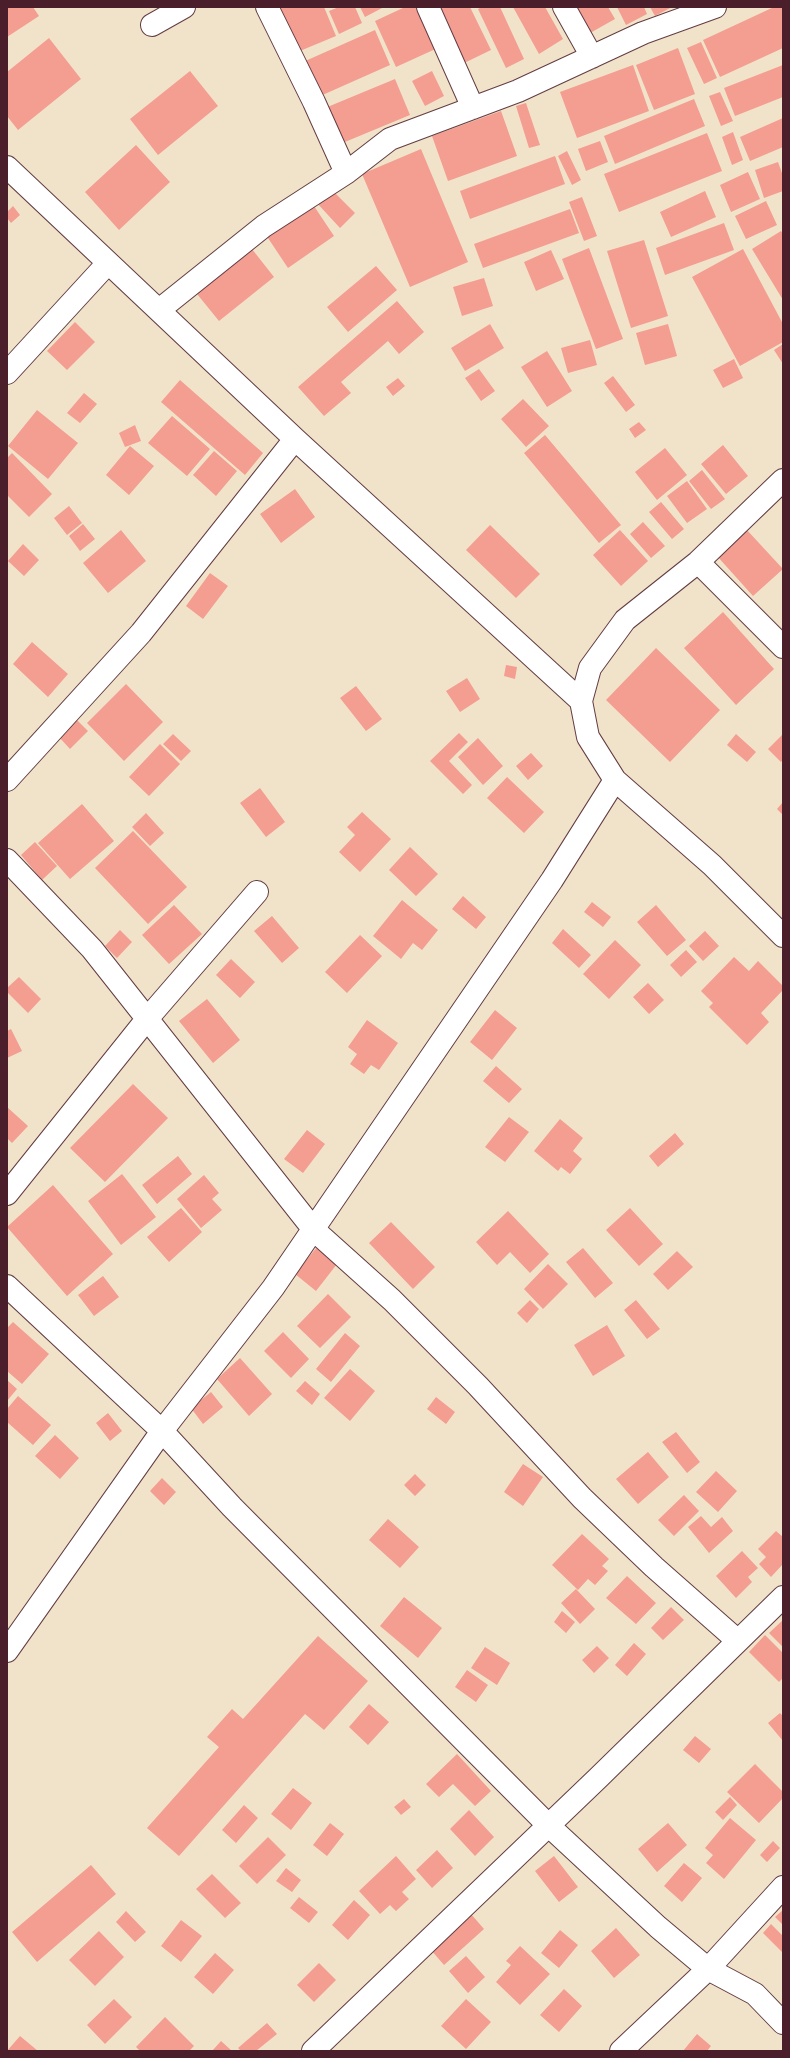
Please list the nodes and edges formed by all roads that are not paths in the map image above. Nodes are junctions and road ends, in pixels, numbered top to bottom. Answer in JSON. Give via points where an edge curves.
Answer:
{"nodes":[{"id":1,"x":184,"y":7,"type":"edge"},
{"id":2,"x":267,"y":7,"type":"edge"},
{"id":3,"x":428,"y":7,"type":"edge"},
{"id":4,"x":564,"y":7,"type":"edge"},
{"id":5,"x":715,"y":7,"type":"edge"},
{"id":6,"x":152,"y":25,"type":"dead end"},
{"id":7,"x":592,"y":57,"type":"junction"},
{"id":8,"x":473,"y":108,"type":"junction"},
{"id":9,"x":7,"y":167,"type":"edge"},
{"id":10,"x":346,"y":173,"type":"junction"},
{"id":11,"x":108,"y":263,"type":"junction"},
{"id":12,"x":159,"y":310,"type":"junction"},
{"id":13,"x":7,"y":373,"type":"edge"},
{"id":14,"x":295,"y":439,"type":"junction"},
{"id":15,"x":783,"y":480,"type":"edge"},
{"id":16,"x":698,"y":562,"type":"junction"},
{"id":17,"x":783,"y":647,"type":"edge"},
{"id":18,"x":581,"y":701,"type":"junction"},
{"id":19,"x":7,"y":780,"type":"edge"},
{"id":20,"x":615,"y":780,"type":"junction"},
{"id":21,"x":7,"y":860,"type":"edge"},
{"id":22,"x":257,"y":892,"type":"dead end"},
{"id":23,"x":783,"y":936,"type":"edge"},
{"id":24,"x":147,"y":1019,"type":"junction"},
{"id":25,"x":7,"y":1194,"type":"edge"},
{"id":26,"x":314,"y":1230,"type":"junction"},
{"id":27,"x":7,"y":1286,"type":"edge"},
{"id":28,"x":162,"y":1431,"type":"junction"},
{"id":29,"x":783,"y":1597,"type":"edge"},
{"id":30,"x":738,"y":1641,"type":"junction"},
{"id":31,"x":7,"y":1651,"type":"edge"},
{"id":32,"x":548,"y":1825,"type":"junction"},
{"id":33,"x":783,"y":1887,"type":"edge"},
{"id":34,"x":708,"y":1969,"type":"junction"},
{"id":35,"x":783,"y":2023,"type":"edge"},
{"id":36,"x":313,"y":2051,"type":"edge"},
{"id":37,"x":621,"y":2051,"type":"edge"}],
"edges":[{"from":1,"to":6,"type":"street"},
{"from":2,"to":10,"type":"street"},
{"from":3,"to":8,"type":"street"},
{"from":4,"to":7,"type":"street"},
{"from":5,"to":7,"type":"street","via":[[642,33]]},
{"from":7,"to":8,"type":"street","via":[[518,91]]},
{"from":8,"to":10,"type":"street","via":[[390,139]]},
{"from":9,"to":11,"type":"street"},
{"from":10,"to":12,"type":"street","via":[[264,226]]},
{"from":11,"to":12,"type":"street"},
{"from":11,"to":13,"type":"street"},
{"from":12,"to":14,"type":"street"},
{"from":14,"to":18,"type":"street"},
{"from":14,"to":19,"type":"street","via":[[141,633]]},
{"from":15,"to":16,"type":"street"},
{"from":16,"to":17,"type":"street"},
{"from":16,"to":18,"type":"street","via":[[625,620],[590,668]]},
{"from":18,"to":20,"type":"street","via":[[588,737]]},
{"from":20,"to":23,"type":"street","via":[[712,865]]},
{"from":20,"to":26,"type":"street","via":[[552,880]]},
{"from":21,"to":24,"type":"street","via":[[92,949]]},
{"from":22,"to":24,"type":"street"},
{"from":24,"to":25,"type":"street"},
{"from":24,"to":26,"type":"street"},
{"from":26,"to":28,"type":"street","via":[[273,1288]]},
{"from":26,"to":30,"type":"street","via":[[392,1300],[478,1386],[582,1498],[654,1567]]},
{"from":27,"to":28,"type":"street"},
{"from":28,"to":31,"type":"street"},
{"from":28,"to":32,"type":"street","via":[[232,1507]]},
{"from":29,"to":30,"type":"street"},
{"from":30,"to":32,"type":"street"},
{"from":32,"to":34,"type":"street","via":[[658,1927]]},
{"from":32,"to":36,"type":"street"},
{"from":33,"to":34,"type":"street"},
{"from":34,"to":35,"type":"street","via":[[755,1994]]},
{"from":34,"to":37,"type":"street"}]}
